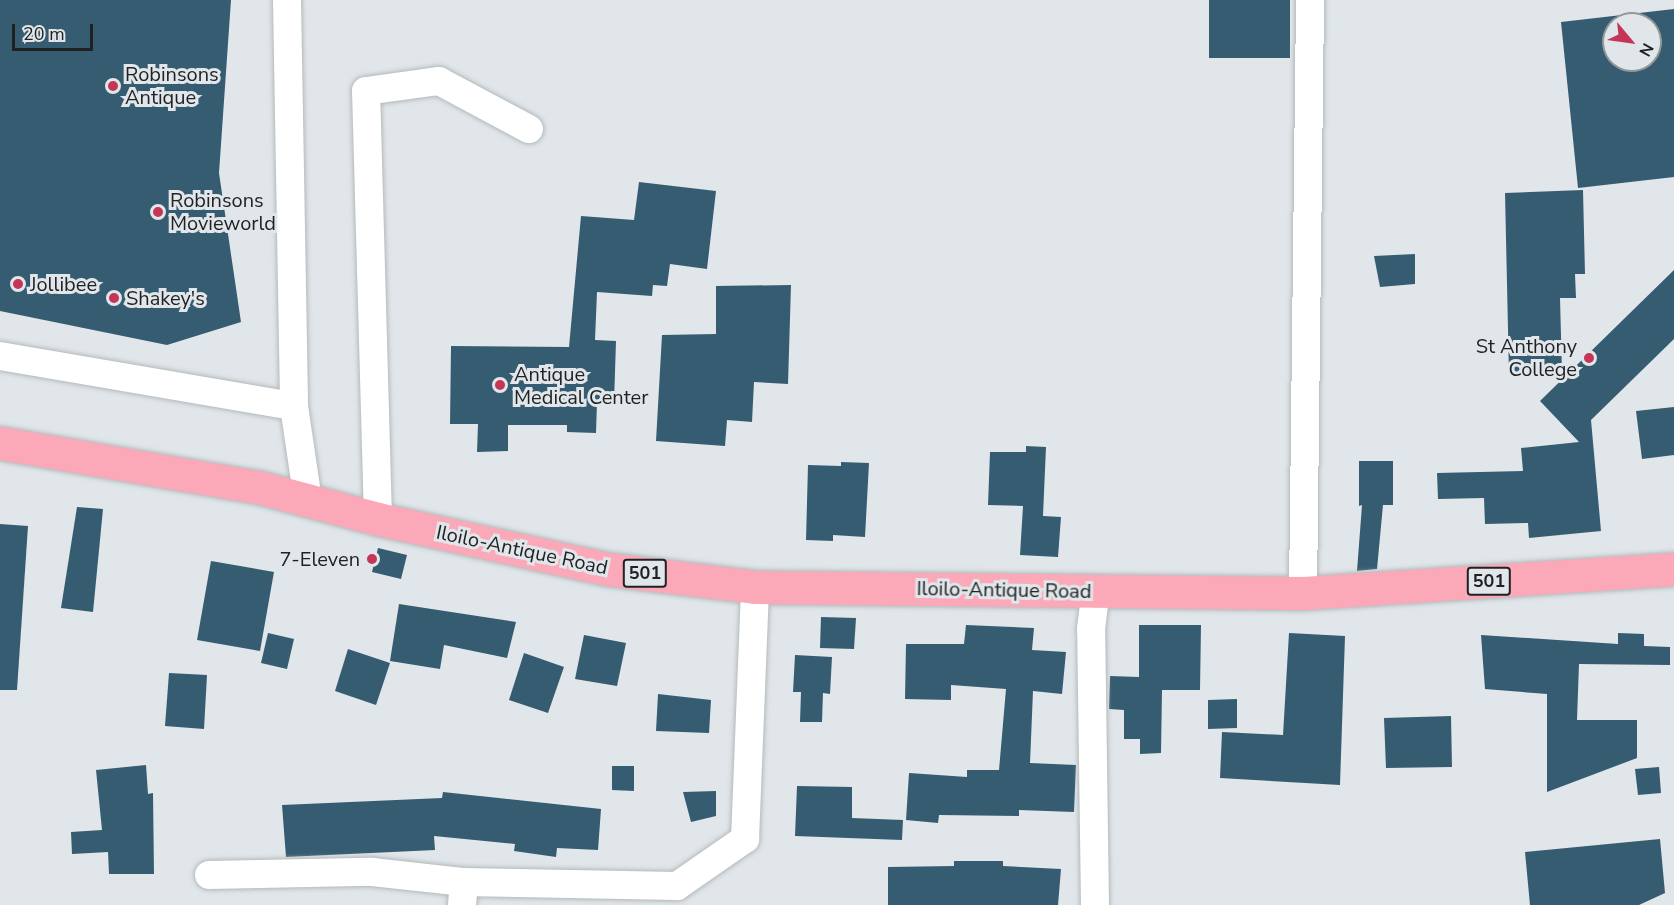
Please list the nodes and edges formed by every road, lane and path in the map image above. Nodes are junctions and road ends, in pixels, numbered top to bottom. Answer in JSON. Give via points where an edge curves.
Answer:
{"nodes":[{"id":1,"x":287,"y":0,"type":"edge"},
{"id":2,"x":1310,"y":0,"type":"edge"},
{"id":3,"x":529,"y":129,"type":"dead end"},
{"id":4,"x":0,"y":356,"type":"edge"},
{"id":5,"x":294,"y":406,"type":"junction"},
{"id":6,"x":0,"y":443,"type":"edge"},
{"id":7,"x":308,"y":501,"type":"junction"},
{"id":8,"x":378,"y":519,"type":"junction"},
{"id":9,"x":1674,"y":569,"type":"edge"},
{"id":10,"x":755,"y":587,"type":"junction"},
{"id":11,"x":1096,"y":591,"type":"junction"},
{"id":12,"x":1303,"y":593,"type":"junction"},
{"id":13,"x":209,"y":875,"type":"dead end"},
{"id":14,"x":463,"y":894,"type":"edge"},
{"id":15,"x":1095,"y":905,"type":"edge"}],
"edges":[{"from":1,"to":5,"type":"street"},
{"from":2,"to":12,"type":"street"},
{"from":3,"to":8,"type":"street","via":[[439,81],[366,90]]},
{"from":4,"to":5,"type":"street"},
{"from":5,"to":7,"type":"street"},
{"from":6,"to":7,"type":"main road","name":"Iloilo-Antique Road","number":"501","via":[[258,487]]},
{"from":7,"to":8,"type":"main road","name":"Iloilo-Antique Road","number":"501"},
{"from":8,"to":10,"type":"main road","name":"Iloilo-Antique Road","number":"501","via":[[607,568]]},
{"from":9,"to":12,"type":"main road","number":"501"},
{"from":10,"to":11,"type":"main road","name":"Iloilo-Antique Road","number":"501"},
{"from":10,"to":14,"type":"street","via":[[745,839],[677,886]]},
{"from":11,"to":12,"type":"main road","name":"Iloilo-Antique Road","number":"501"},
{"from":11,"to":15,"type":"street","via":[[1091,628]]},
{"from":13,"to":14,"type":"street","via":[[372,872]]}]}
